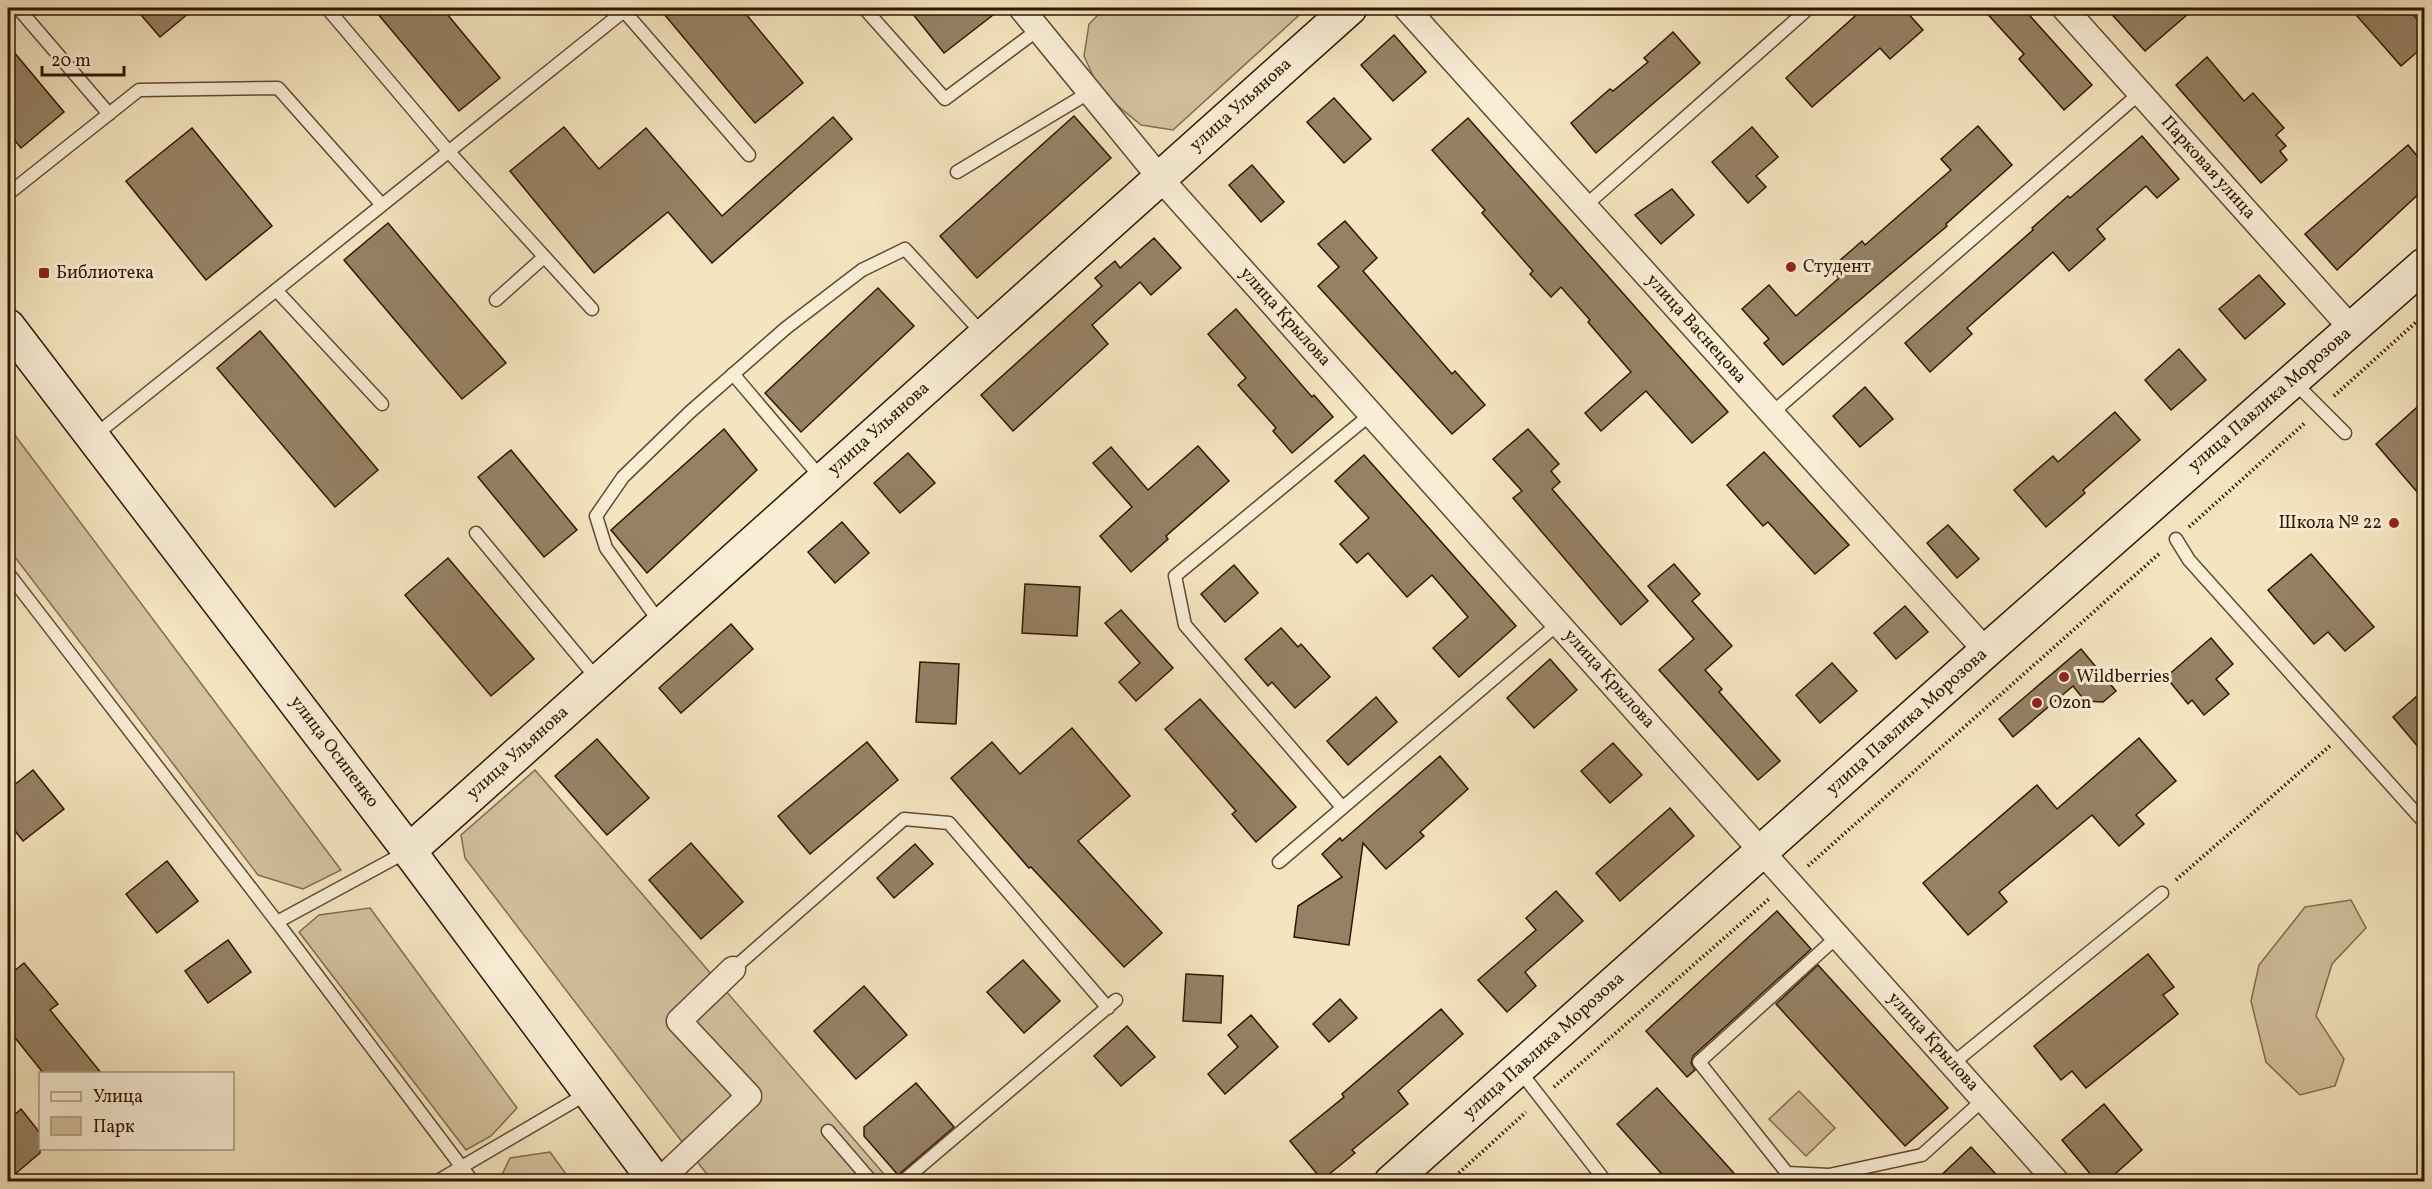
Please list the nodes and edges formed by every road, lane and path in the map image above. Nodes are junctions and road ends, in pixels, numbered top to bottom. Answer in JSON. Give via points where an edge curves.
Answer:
{"nodes":[{"id":1,"x":18,"y":8,"type":"edge"},
{"id":2,"x":327,"y":8,"type":"edge"},
{"id":3,"x":864,"y":8,"type":"edge"},
{"id":4,"x":1021,"y":8,"type":"edge"},
{"id":5,"x":1350,"y":8,"type":"edge"},
{"id":6,"x":1406,"y":8,"type":"edge"},
{"id":7,"x":1809,"y":8,"type":"edge"},
{"id":8,"x":2064,"y":8,"type":"edge"},
{"id":9,"x":1039,"y":29,"type":"junction"},
{"id":10,"x":1090,"y":93,"type":"junction"},
{"id":11,"x":2140,"y":93,"type":"junction"},
{"id":12,"x":109,"y":114,"type":"junction"},
{"id":13,"x":449,"y":152,"type":"junction"},
{"id":14,"x":749,"y":155,"type":"dead end"},
{"id":15,"x":957,"y":172,"type":"dead end"},
{"id":16,"x":1160,"y":178,"type":"junction"},
{"id":17,"x":8,"y":194,"type":"edge"},
{"id":18,"x":382,"y":205,"type":"junction"},
{"id":19,"x":1585,"y":206,"type":"junction"},
{"id":20,"x":544,"y":257,"type":"junction"},
{"id":21,"x":2424,"y":265,"type":"edge"},
{"id":22,"x":276,"y":290,"type":"junction"},
{"id":23,"x":496,"y":300,"type":"dead end"},
{"id":24,"x":592,"y":309,"type":"dead end"},
{"id":25,"x":2424,"y":315,"type":"edge"},
{"id":26,"x":8,"y":326,"type":"edge"},
{"id":27,"x":2351,"y":328,"type":"junction"},
{"id":28,"x":984,"y":336,"type":"junction"},
{"id":29,"x":733,"y":374,"type":"junction"},
{"id":30,"x":2292,"y":380,"type":"junction"},
{"id":31,"x":382,"y":404,"type":"dead end"},
{"id":32,"x":2320,"y":408,"type":"junction"},
{"id":33,"x":1772,"y":413,"type":"junction"},
{"id":34,"x":1371,"y":414,"type":"junction"},
{"id":35,"x":2346,"y":433,"type":"dead end"},
{"id":36,"x":93,"y":437,"type":"junction"},
{"id":37,"x":822,"y":480,"type":"junction"},
{"id":38,"x":476,"y":532,"type":"dead end"},
{"id":39,"x":2176,"y":539,"type":"junction"},
{"id":40,"x":8,"y":573,"type":"edge"},
{"id":41,"x":1559,"y":622,"type":"junction"},
{"id":42,"x":661,"y":625,"type":"junction"},
{"id":43,"x":1986,"y":651,"type":"junction"},
{"id":44,"x":598,"y":681,"type":"junction"},
{"id":45,"x":2344,"y":733,"type":"junction"},
{"id":46,"x":1342,"y":807,"type":"junction"},
{"id":47,"x":2424,"y":822,"type":"edge"},
{"id":48,"x":409,"y":851,"type":"junction"},
{"id":49,"x":1764,"y":851,"type":"junction"},
{"id":50,"x":1279,"y":862,"type":"dead end"},
{"id":51,"x":1790,"y":881,"type":"junction"},
{"id":52,"x":2162,"y":892,"type":"joint"},
{"id":53,"x":277,"y":922,"type":"junction"},
{"id":54,"x":1838,"y":936,"type":"junction"},
{"id":55,"x":733,"y":969,"type":"joint"},
{"id":56,"x":1952,"y":1064,"type":"junction"},
{"id":57,"x":1518,"y":1069,"type":"junction"},
{"id":58,"x":589,"y":1092,"type":"junction"},
{"id":59,"x":1541,"y":1098,"type":"junction"},
{"id":60,"x":1984,"y":1099,"type":"junction"},
{"id":61,"x":828,"y":1131,"type":"dead end"},
{"id":62,"x":461,"y":1167,"type":"junction"},
{"id":63,"x":436,"y":1182,"type":"edge"},
{"id":64,"x":473,"y":1182,"type":"edge"},
{"id":65,"x":657,"y":1182,"type":"edge"},
{"id":66,"x":872,"y":1182,"type":"edge"},
{"id":67,"x":902,"y":1182,"type":"edge"},
{"id":68,"x":1391,"y":1182,"type":"edge"},
{"id":69,"x":1449,"y":1182,"type":"edge"},
{"id":70,"x":1606,"y":1182,"type":"edge"},
{"id":71,"x":2057,"y":1182,"type":"edge"}],
"edges":[{"from":1,"to":12,"type":"lane"},
{"from":2,"to":13,"type":"lane"},
{"from":3,"to":9,"type":"lane","via":[[945,99]]},
{"from":4,"to":9,"type":"street","name":"улица Крылова"},
{"from":5,"to":16,"type":"main road","name":"улица Ульянова"},
{"from":6,"to":19,"type":"street","name":"улица Васнецова"},
{"from":7,"to":19,"type":"lane"},
{"from":8,"to":11,"type":"street","name":"Парковая улица"},
{"from":9,"to":10,"type":"street","name":"улица Крылова"},
{"from":10,"to":15,"type":"lane"},
{"from":10,"to":16,"type":"street","name":"улица Крылова"},
{"from":11,"to":27,"type":"street","name":"Парковая улица"},
{"from":11,"to":33,"type":"lane"},
{"from":12,"to":17,"type":"lane"},
{"from":12,"to":18,"type":"lane","via":[[139,90],[278,88]]},
{"from":13,"to":14,"type":"lane","via":[[624,11]]},
{"from":13,"to":18,"type":"lane"},
{"from":13,"to":20,"type":"lane"},
{"from":16,"to":28,"type":"main road","name":"улица Ульянова"},
{"from":16,"to":34,"type":"street","name":"улица Крылова"},
{"from":18,"to":22,"type":"lane"},
{"from":19,"to":33,"type":"street","name":"улица Васнецова"},
{"from":20,"to":23,"type":"lane"},
{"from":20,"to":24,"type":"lane"},
{"from":21,"to":27,"type":"main road","name":"улица Павлика Морозова"},
{"from":22,"to":31,"type":"lane"},
{"from":22,"to":36,"type":"lane"},
{"from":25,"to":32,"type":"path"},
{"from":26,"to":36,"type":"main road","name":"улица Осипенко"},
{"from":27,"to":30,"type":"main road","name":"улица Павлика Морозова"},
{"from":28,"to":29,"type":"lane","via":[[905,249],[862,270]]},
{"from":28,"to":37,"type":"main road","name":"улица Ульянова"},
{"from":29,"to":37,"type":"lane"},
{"from":29,"to":42,"type":"lane","via":[[623,477],[596,516],[606,548]]},
{"from":30,"to":32,"type":"lane"},
{"from":30,"to":43,"type":"main road","name":"улица Павлика Морозова"},
{"from":32,"to":35,"type":"lane"},
{"from":32,"to":39,"type":"path"},
{"from":33,"to":43,"type":"street","name":"улица Васнецова"},
{"from":34,"to":41,"type":"street","name":"улица Крылова"},
{"from":34,"to":46,"type":"lane","via":[[1175,576],[1185,625]]},
{"from":36,"to":48,"type":"main road","name":"улица Осипенко"},
{"from":37,"to":42,"type":"main road","name":"улица Ульянова"},
{"from":38,"to":44,"type":"lane"},
{"from":39,"to":45,"type":"lane","via":[[2189,560]]},
{"from":39,"to":51,"type":"path"},
{"from":40,"to":53,"type":"lane"},
{"from":41,"to":46,"type":"lane"},
{"from":41,"to":49,"type":"street","name":"улица Крылова"},
{"from":42,"to":44,"type":"main road","name":"улица Ульянова"},
{"from":43,"to":49,"type":"main road","name":"улица Павлика Морозова"},
{"from":44,"to":48,"type":"main road","name":"улица Ульянова"},
{"from":45,"to":47,"type":"lane"},
{"from":45,"to":52,"type":"path"},
{"from":46,"to":50,"type":"lane"},
{"from":48,"to":53,"type":"lane"},
{"from":48,"to":58,"type":"main road","name":"улица Осипенко"},
{"from":49,"to":51,"type":"street","name":"улица Крылова"},
{"from":49,"to":57,"type":"main road","name":"улица Павлика Морозова"},
{"from":51,"to":54,"type":"street","name":"улица Крылова"},
{"from":51,"to":59,"type":"path"},
{"from":52,"to":56,"type":"lane"},
{"from":53,"to":62,"type":"lane"},
{"from":54,"to":56,"type":"street","name":"улица Крылова"},
{"from":54,"to":60,"type":"lane","via":[[1699,1062],[1787,1173],[1829,1175],[1922,1155]]},
{"from":55,"to":65,"type":"street","via":[[679,1021],[749,1096]]},
{"from":55,"to":67,"type":"lane","via":[[904,819],[949,823],[1112,1004]]},
{"from":56,"to":60,"type":"street","name":"улица Крылова"},
{"from":57,"to":59,"type":"lane"},
{"from":57,"to":68,"type":"main road","name":"улица Павлика Морозова"},
{"from":58,"to":62,"type":"lane"},
{"from":58,"to":65,"type":"main road","name":"улица Осипенко"},
{"from":59,"to":69,"type":"path"},
{"from":59,"to":70,"type":"lane"},
{"from":60,"to":71,"type":"street","name":"улица Крылова"},
{"from":61,"to":66,"type":"lane"},
{"from":62,"to":63,"type":"lane"},
{"from":62,"to":64,"type":"lane"}]}
